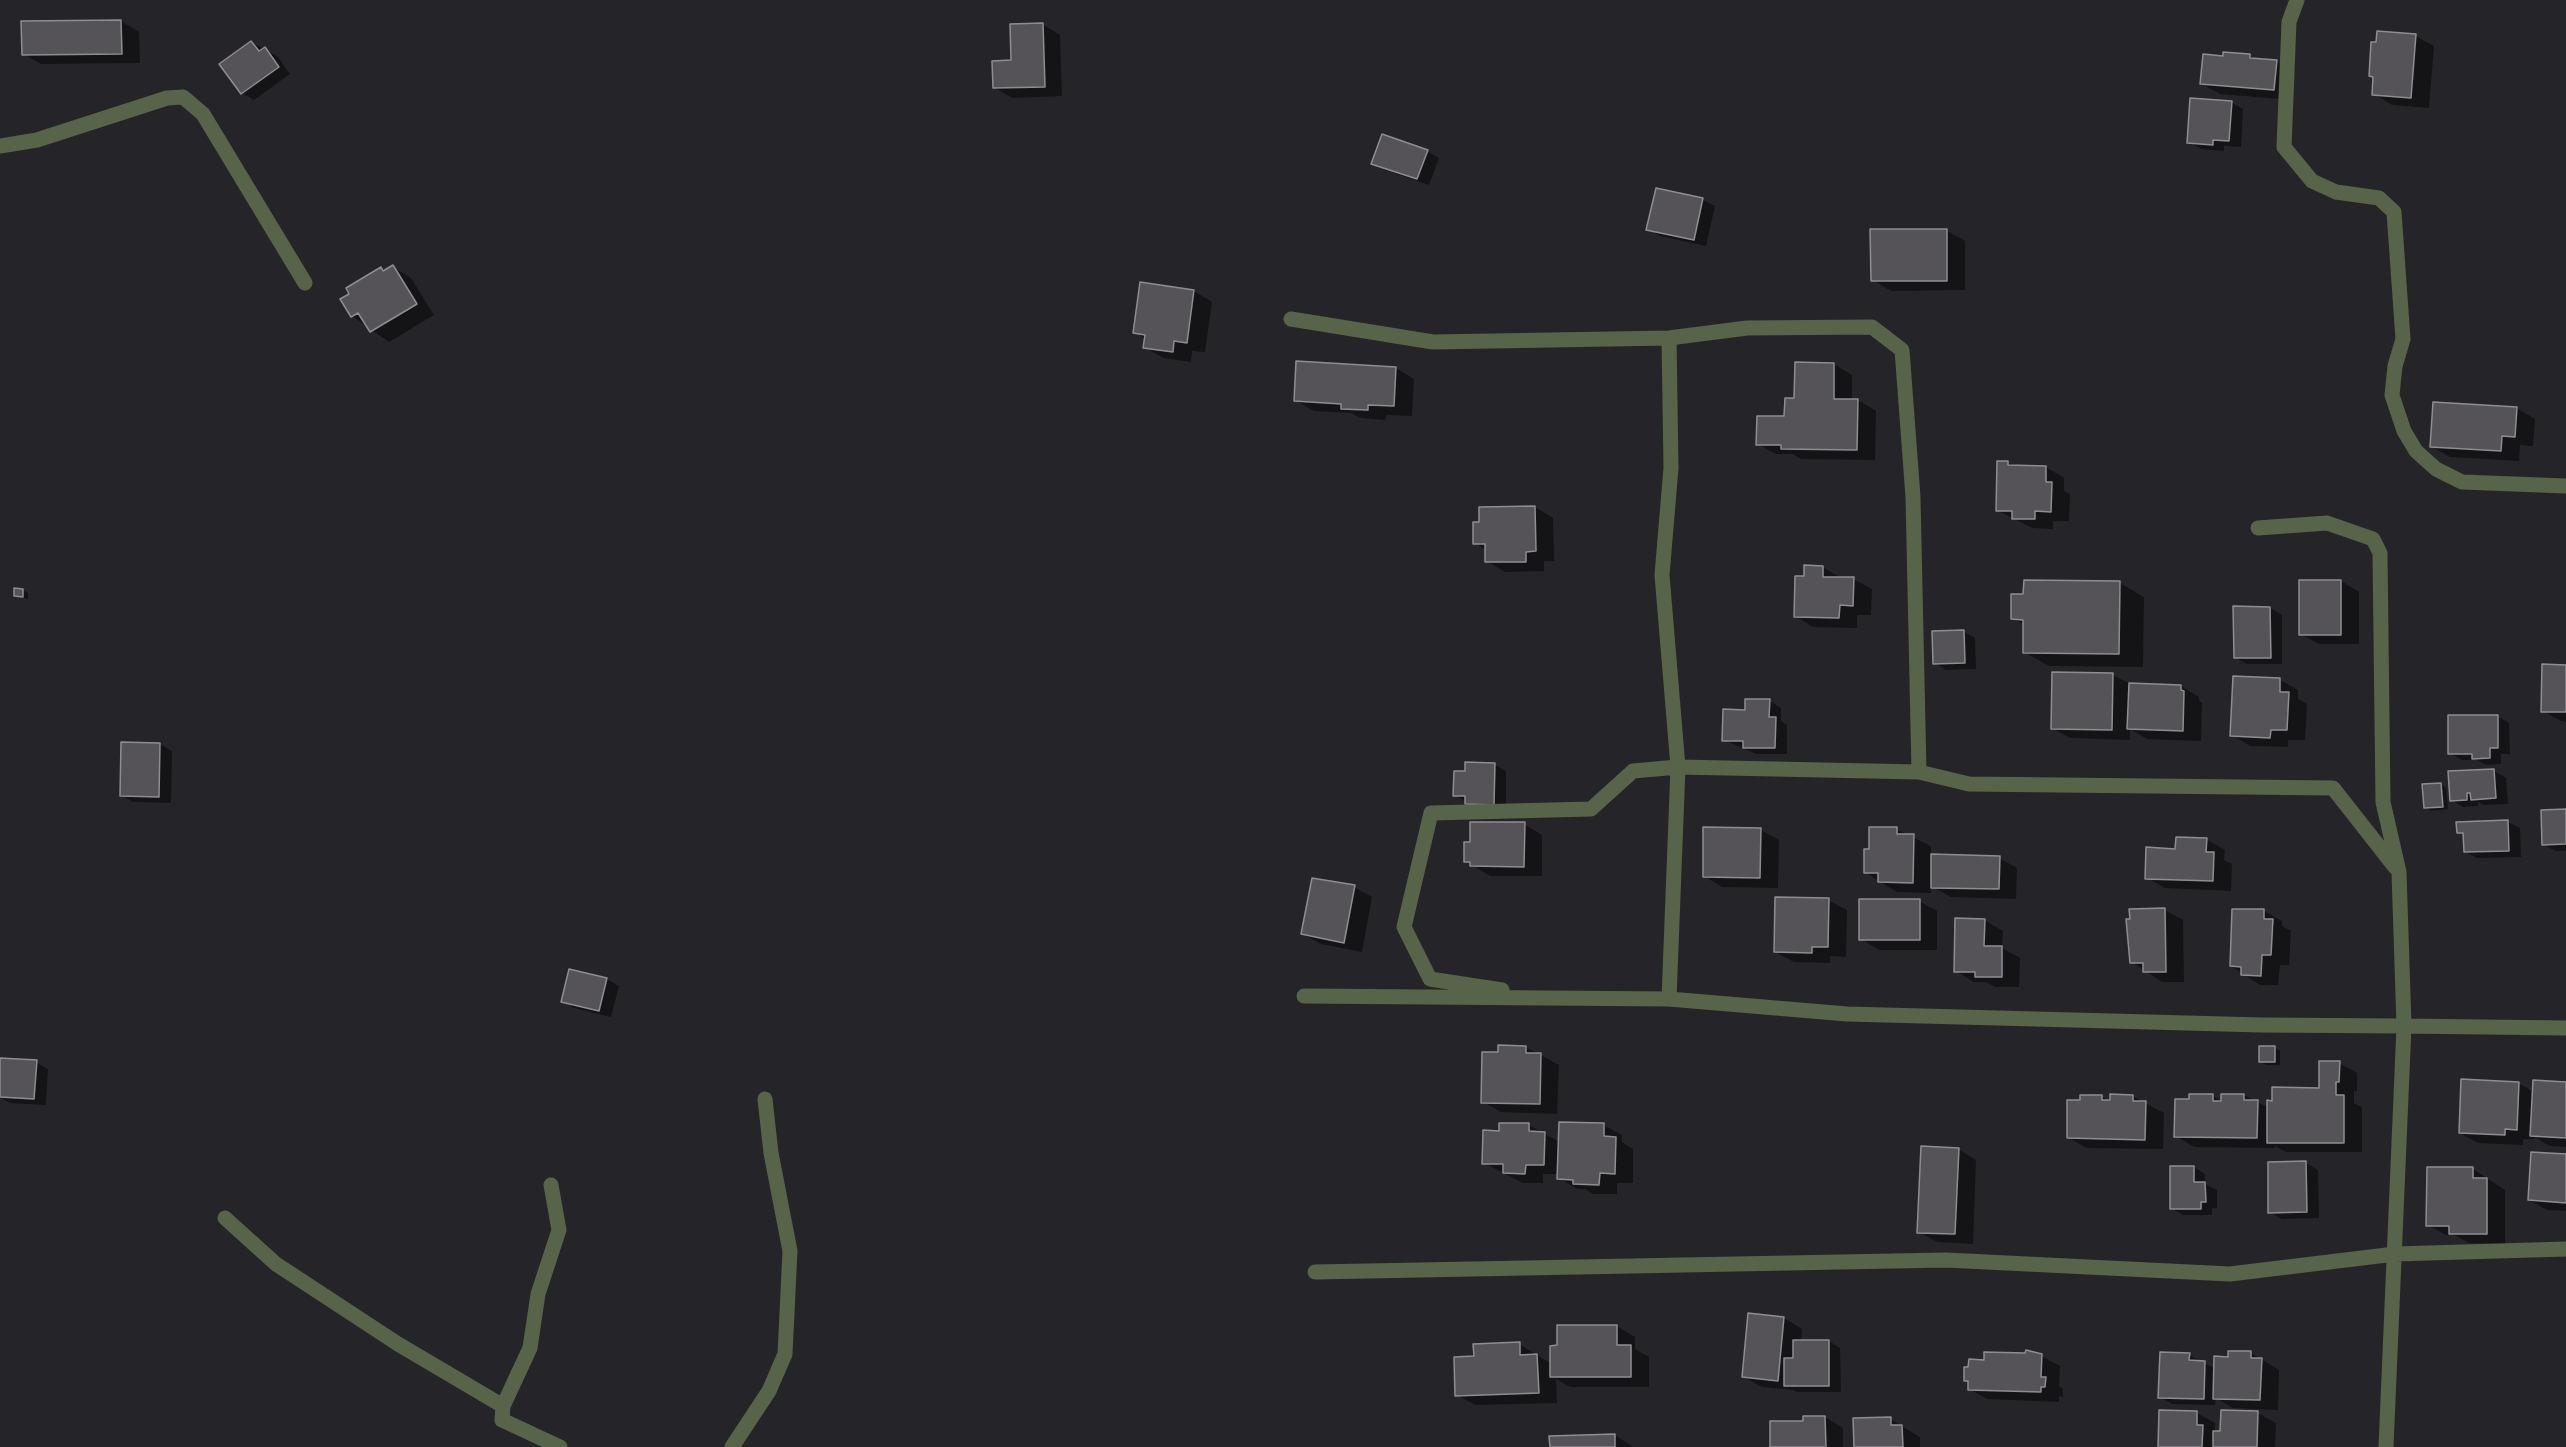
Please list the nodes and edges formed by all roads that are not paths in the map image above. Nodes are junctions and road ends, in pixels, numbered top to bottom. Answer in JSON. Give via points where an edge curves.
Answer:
{"nodes":[{"id":1,"x":2297,"y":0,"type":"edge"},
{"id":2,"x":0,"y":146,"type":"edge"},
{"id":3,"x":305,"y":283,"type":"dead end"},
{"id":4,"x":1291,"y":319,"type":"dead end"},
{"id":5,"x":1669,"y":338,"type":"junction"},
{"id":6,"x":2566,"y":486,"type":"edge"},
{"id":7,"x":2258,"y":528,"type":"dead end"},
{"id":8,"x":1678,"y":767,"type":"junction"},
{"id":9,"x":1919,"y":772,"type":"junction"},
{"id":10,"x":2399,"y":872,"type":"junction"},
{"id":11,"x":1304,"y":996,"type":"dead end"},
{"id":12,"x":1554,"y":999,"type":"junction"},
{"id":13,"x":1669,"y":999,"type":"junction"},
{"id":14,"x":2404,"y":1026,"type":"junction"},
{"id":15,"x":2566,"y":1028,"type":"edge"},
{"id":16,"x":765,"y":1099,"type":"dead end"},
{"id":17,"x":551,"y":1185,"type":"dead end"},
{"id":18,"x":225,"y":1218,"type":"dead end"},
{"id":19,"x":2566,"y":1249,"type":"edge"},
{"id":20,"x":2394,"y":1254,"type":"junction"},
{"id":21,"x":1315,"y":1272,"type":"dead end"},
{"id":22,"x":503,"y":1406,"type":"junction"},
{"id":23,"x":560,"y":1447,"type":"edge"},
{"id":24,"x":732,"y":1447,"type":"edge"},
{"id":25,"x":2386,"y":1447,"type":"edge"}],
"edges":[{"from":1,"to":6,"type":"street","via":[[2289,22],[2284,147],[2312,181],[2336,192],[2379,198],[2394,213],[2403,339],[2392,395],[2404,431],[2416,451],[2436,469],[2462,482]]},
{"from":2,"to":3,"type":"street","via":[[37,140],[167,98],[183,97],[203,114]]},
{"from":4,"to":5,"type":"street","via":[[1433,342]]},
{"from":5,"to":8,"type":"street","via":[[1671,468],[1662,575]]},
{"from":5,"to":9,"type":"street","via":[[1747,328],[1872,327],[1902,350],[1913,498]]},
{"from":7,"to":10,"type":"street","via":[[2327,523],[2373,539],[2380,553],[2383,802]]},
{"from":8,"to":9,"type":"street"},
{"from":8,"to":12,"type":"street","via":[[1633,771],[1591,808],[1431,813],[1404,927],[1430,979]]},
{"from":8,"to":13,"type":"street"},
{"from":9,"to":10,"type":"street","via":[[1969,784],[2333,788]]},
{"from":10,"to":14,"type":"street"},
{"from":11,"to":12,"type":"street"},
{"from":12,"to":13,"type":"street"},
{"from":13,"to":14,"type":"street","via":[[1847,1014]]},
{"from":14,"to":15,"type":"street"},
{"from":14,"to":20,"type":"street"},
{"from":16,"to":24,"type":"street","via":[[790,1251],[785,1354],[769,1391]]},
{"from":17,"to":22,"type":"street","via":[[559,1230],[538,1294],[530,1348]]},
{"from":18,"to":22,"type":"street","via":[[276,1264],[398,1344]]},
{"from":19,"to":20,"type":"street"},
{"from":20,"to":21,"type":"street","via":[[2230,1274],[1947,1260]]},
{"from":20,"to":25,"type":"street"},
{"from":22,"to":23,"type":"street","via":[[502,1420]]}]}
